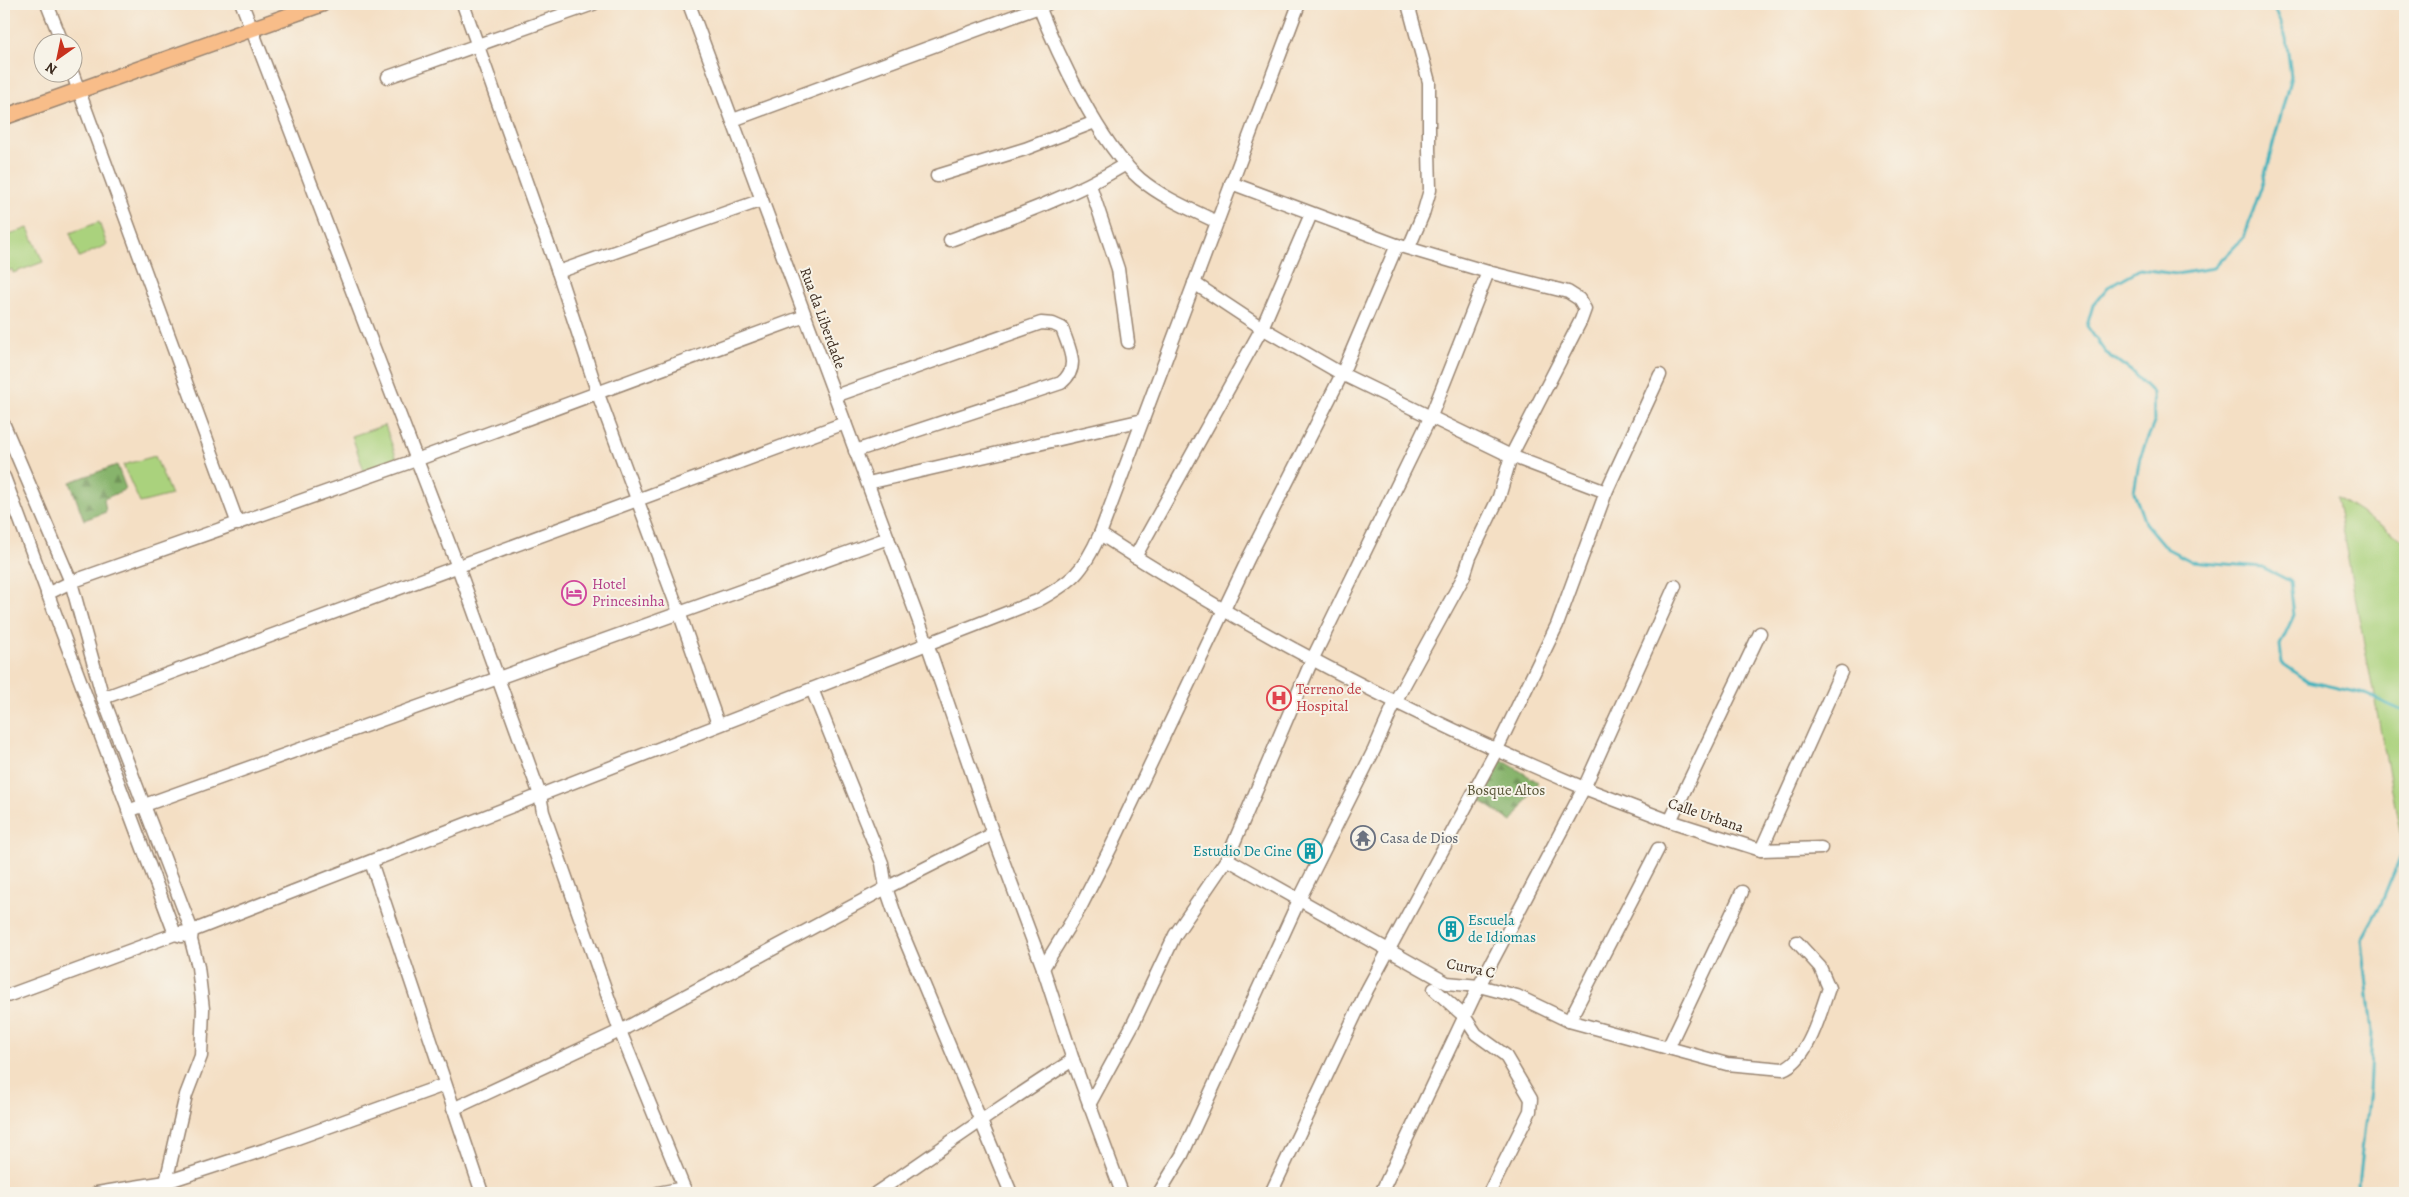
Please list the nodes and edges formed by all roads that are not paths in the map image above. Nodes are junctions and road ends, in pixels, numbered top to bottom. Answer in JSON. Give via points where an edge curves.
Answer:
{"nodes":[{"id":1,"x":47,"y":4,"type":"edge"},
{"id":2,"x":242,"y":4,"type":"edge"},
{"id":3,"x":322,"y":4,"type":"edge"},
{"id":4,"x":463,"y":4,"type":"edge"},
{"id":5,"x":594,"y":4,"type":"edge"},
{"id":6,"x":690,"y":4,"type":"edge"},
{"id":7,"x":1299,"y":4,"type":"edge"},
{"id":8,"x":1408,"y":4,"type":"edge"},
{"id":9,"x":1042,"y":5,"type":"edge"},
{"id":10,"x":252,"y":30,"type":"junction"},
{"id":11,"x":58,"y":32,"type":"edge"},
{"id":12,"x":479,"y":45,"type":"junction"},
{"id":13,"x":388,"y":77,"type":"dead end"},
{"id":14,"x":76,"y":82,"type":"edge"},
{"id":15,"x":79,"y":90,"type":"junction"},
{"id":16,"x":4,"y":118,"type":"edge"},
{"id":17,"x":733,"y":120,"type":"junction"},
{"id":18,"x":1095,"y":122,"type":"junction"},
{"id":19,"x":1126,"y":164,"type":"junction"},
{"id":20,"x":937,"y":176,"type":"dead end"},
{"id":21,"x":1231,"y":183,"type":"junction"},
{"id":22,"x":1090,"y":185,"type":"junction"},
{"id":23,"x":762,"y":200,"type":"junction"},
{"id":24,"x":1311,"y":214,"type":"junction"},
{"id":25,"x":1217,"y":222,"type":"junction"},
{"id":26,"x":950,"y":240,"type":"dead end"},
{"id":27,"x":1403,"y":246,"type":"junction"},
{"id":28,"x":558,"y":272,"type":"junction"},
{"id":29,"x":1488,"y":272,"type":"junction"},
{"id":30,"x":1194,"y":283,"type":"junction"},
{"id":31,"x":805,"y":316,"type":"junction"},
{"id":32,"x":1262,"y":328,"type":"junction"},
{"id":33,"x":1128,"y":342,"type":"dead end"},
{"id":34,"x":1342,"y":374,"type":"junction"},
{"id":35,"x":1660,"y":375,"type":"dead end"},
{"id":36,"x":598,"y":394,"type":"junction"},
{"id":37,"x":835,"y":396,"type":"junction"},
{"id":38,"x":1431,"y":416,"type":"junction"},
{"id":39,"x":1142,"y":420,"type":"junction"},
{"id":40,"x":845,"y":424,"type":"junction"},
{"id":41,"x":4,"y":425,"type":"edge"},
{"id":42,"x":855,"y":451,"type":"junction"},
{"id":43,"x":1511,"y":456,"type":"junction"},
{"id":44,"x":416,"y":460,"type":"junction"},
{"id":45,"x":4,"y":477,"type":"edge"},
{"id":46,"x":868,"y":483,"type":"junction"},
{"id":47,"x":1606,"y":492,"type":"junction"},
{"id":48,"x":638,"y":501,"type":"junction"},
{"id":49,"x":238,"y":524,"type":"junction"},
{"id":50,"x":1100,"y":534,"type":"junction"},
{"id":51,"x":888,"y":538,"type":"junction"},
{"id":52,"x":1136,"y":557,"type":"junction"},
{"id":53,"x":458,"y":567,"type":"junction"},
{"id":54,"x":71,"y":582,"type":"junction"},
{"id":55,"x":1675,"y":586,"type":"dead end"},
{"id":56,"x":46,"y":594,"type":"junction"},
{"id":57,"x":679,"y":612,"type":"junction"},
{"id":58,"x":1224,"y":612,"type":"junction"},
{"id":59,"x":1760,"y":633,"type":"dead end"},
{"id":60,"x":928,"y":643,"type":"junction"},
{"id":61,"x":1312,"y":660,"type":"junction"},
{"id":62,"x":1841,"y":672,"type":"dead end"},
{"id":63,"x":498,"y":678,"type":"junction"},
{"id":64,"x":812,"y":689,"type":"junction"},
{"id":65,"x":103,"y":698,"type":"junction"},
{"id":66,"x":1396,"y":700,"type":"junction"},
{"id":67,"x":718,"y":724,"type":"junction"},
{"id":68,"x":1496,"y":751,"type":"junction"},
{"id":69,"x":1584,"y":788,"type":"junction"},
{"id":70,"x":540,"y":795,"type":"junction"},
{"id":71,"x":143,"y":804,"type":"junction"},
{"id":72,"x":128,"y":810,"type":"junction"},
{"id":73,"x":1670,"y":820,"type":"junction"},
{"id":74,"x":993,"y":834,"type":"junction"},
{"id":75,"x":1821,"y":848,"type":"dead end"},
{"id":76,"x":1658,"y":849,"type":"dead end"},
{"id":77,"x":1761,"y":850,"type":"junction"},
{"id":78,"x":1227,"y":859,"type":"junction"},
{"id":79,"x":371,"y":862,"type":"junction"},
{"id":80,"x":886,"y":888,"type":"junction"},
{"id":81,"x":1742,"y":892,"type":"dead end"},
{"id":82,"x":1299,"y":900,"type":"junction"},
{"id":83,"x":175,"y":934,"type":"junction"},
{"id":84,"x":191,"y":936,"type":"junction"},
{"id":85,"x":1797,"y":942,"type":"dead end"},
{"id":86,"x":1388,"y":951,"type":"junction"},
{"id":87,"x":1043,"y":968,"type":"junction"},
{"id":88,"x":1479,"y":986,"type":"junction"},
{"id":89,"x":1434,"y":989,"type":"dead end"},
{"id":90,"x":4,"y":997,"type":"edge"},
{"id":91,"x":1464,"y":1016,"type":"junction"},
{"id":92,"x":1569,"y":1021,"type":"junction"},
{"id":93,"x":620,"y":1031,"type":"junction"},
{"id":94,"x":1668,"y":1048,"type":"junction"},
{"id":95,"x":1073,"y":1060,"type":"junction"},
{"id":96,"x":444,"y":1085,"type":"junction"},
{"id":97,"x":1089,"y":1105,"type":"junction"},
{"id":98,"x":453,"y":1108,"type":"junction"},
{"id":99,"x":981,"y":1122,"type":"junction"},
{"id":100,"x":165,"y":1187,"type":"edge"},
{"id":101,"x":685,"y":1190,"type":"edge"},
{"id":102,"x":97,"y":1193,"type":"edge"},
{"id":103,"x":482,"y":1193,"type":"edge"},
{"id":104,"x":658,"y":1193,"type":"edge"},
{"id":105,"x":876,"y":1193,"type":"edge"},
{"id":106,"x":1011,"y":1193,"type":"edge"},
{"id":107,"x":1122,"y":1193,"type":"edge"},
{"id":108,"x":1159,"y":1193,"type":"edge"},
{"id":109,"x":1271,"y":1193,"type":"edge"},
{"id":110,"x":1381,"y":1193,"type":"edge"},
{"id":111,"x":1489,"y":1193,"type":"edge"}],
"edges":[{"from":1,"to":11,"type":"street"},
{"from":2,"to":10,"type":"street"},
{"from":3,"to":10,"type":"main road"},
{"from":4,"to":12,"type":"street"},
{"from":5,"to":12,"type":"street"},
{"from":6,"to":17,"type":"street","name":"Rua da Liberdade"},
{"from":7,"to":21,"type":"street"},
{"from":8,"to":27,"type":"street","via":[[1429,82],[1430,190],[1424,214]]},
{"from":9,"to":17,"type":"street"},
{"from":9,"to":18,"type":"street"},
{"from":10,"to":15,"type":"main road"},
{"from":10,"to":44,"type":"street"},
{"from":12,"to":13,"type":"street"},
{"from":12,"to":28,"type":"street"},
{"from":14,"to":15,"type":"street"},
{"from":15,"to":16,"type":"main road"},
{"from":15,"to":49,"type":"street"},
{"from":17,"to":23,"type":"street","name":"Rua da Liberdade"},
{"from":18,"to":19,"type":"street"},
{"from":18,"to":20,"type":"street","via":[[1025,149]]},
{"from":19,"to":22,"type":"street"},
{"from":19,"to":25,"type":"street","via":[[1139,178],[1172,202]]},
{"from":21,"to":24,"type":"street"},
{"from":21,"to":25,"type":"street"},
{"from":22,"to":26,"type":"street"},
{"from":22,"to":33,"type":"street","via":[[1118,269]]},
{"from":23,"to":28,"type":"street"},
{"from":23,"to":31,"type":"street","name":"Rua da Liberdade"},
{"from":24,"to":27,"type":"street"},
{"from":24,"to":32,"type":"street"},
{"from":25,"to":30,"type":"street"},
{"from":27,"to":29,"type":"street"},
{"from":27,"to":34,"type":"street"},
{"from":28,"to":36,"type":"street"},
{"from":29,"to":38,"type":"street"},
{"from":29,"to":43,"type":"street","via":[[1568,292],[1585,308]]},
{"from":30,"to":32,"type":"street"},
{"from":30,"to":39,"type":"street"},
{"from":31,"to":36,"type":"street"},
{"from":31,"to":37,"type":"street","name":"Rua da Liberdade"},
{"from":32,"to":34,"type":"street"},
{"from":32,"to":52,"type":"street"},
{"from":34,"to":38,"type":"street"},
{"from":34,"to":58,"type":"street"},
{"from":35,"to":47,"type":"street"},
{"from":36,"to":44,"type":"street"},
{"from":36,"to":48,"type":"street"},
{"from":37,"to":40,"type":"street","name":"Rua da Liberdade"},
{"from":37,"to":42,"type":"street","via":[[1041,322],[1062,328],[1074,366],[1070,376],[1061,383]]},
{"from":38,"to":43,"type":"street"},
{"from":38,"to":61,"type":"street"},
{"from":39,"to":46,"type":"street"},
{"from":39,"to":50,"type":"street"},
{"from":40,"to":42,"type":"street","name":"Rua da Liberdade"},
{"from":40,"to":48,"type":"street"},
{"from":41,"to":54,"type":"street"},
{"from":42,"to":46,"type":"street","name":"Rua da Liberdade"},
{"from":43,"to":47,"type":"street"},
{"from":43,"to":66,"type":"street","via":[[1499,497],[1464,576]]},
{"from":44,"to":49,"type":"street"},
{"from":44,"to":53,"type":"street"},
{"from":45,"to":56,"type":"street"},
{"from":46,"to":51,"type":"street","name":"Rua da Liberdade"},
{"from":47,"to":68,"type":"street","via":[[1557,625]]},
{"from":48,"to":53,"type":"street"},
{"from":48,"to":57,"type":"street"},
{"from":49,"to":54,"type":"street"},
{"from":50,"to":52,"type":"street","name":"Calle Urbana"},
{"from":50,"to":60,"type":"street","via":[[1082,569],[1061,588],[1037,602]]},
{"from":51,"to":57,"type":"street"},
{"from":51,"to":60,"type":"street","name":"Rua da Liberdade"},
{"from":52,"to":58,"type":"street","name":"Calle Urbana"},
{"from":53,"to":63,"type":"street"},
{"from":53,"to":65,"type":"street"},
{"from":54,"to":56,"type":"street"},
{"from":54,"to":65,"type":"street"},
{"from":55,"to":69,"type":"street"},
{"from":56,"to":72,"type":"street"},
{"from":57,"to":63,"type":"street"},
{"from":57,"to":67,"type":"street"},
{"from":58,"to":61,"type":"street","name":"Calle Urbana"},
{"from":58,"to":87,"type":"street","via":[[1082,906]]},
{"from":59,"to":73,"type":"street"},
{"from":60,"to":64,"type":"street"},
{"from":60,"to":74,"type":"street","name":"Rua da Liberdade"},
{"from":61,"to":66,"type":"street","name":"Calle Urbana"},
{"from":61,"to":78,"type":"street"},
{"from":62,"to":77,"type":"street"},
{"from":63,"to":70,"type":"street"},
{"from":63,"to":71,"type":"street"},
{"from":64,"to":67,"type":"street"},
{"from":64,"to":80,"type":"street","via":[[882,863]]},
{"from":65,"to":71,"type":"street"},
{"from":66,"to":68,"type":"street","name":"Calle Urbana"},
{"from":66,"to":82,"type":"street","via":[[1378,743]]},
{"from":67,"to":70,"type":"street"},
{"from":68,"to":69,"type":"street","name":"Calle Urbana"},
{"from":68,"to":86,"type":"street"},
{"from":69,"to":73,"type":"street","name":"Calle Urbana"},
{"from":69,"to":88,"type":"street"},
{"from":70,"to":79,"type":"street"},
{"from":70,"to":93,"type":"street","via":[[543,812]]},
{"from":71,"to":72,"type":"street"},
{"from":71,"to":84,"type":"street"},
{"from":72,"to":83,"type":"street"},
{"from":73,"to":77,"type":"street","name":"Calle Urbana"},
{"from":74,"to":80,"type":"street"},
{"from":74,"to":87,"type":"street","name":"Rua da Liberdade"},
{"from":75,"to":77,"type":"street","name":"Calle Urbana"},
{"from":76,"to":92,"type":"street"},
{"from":78,"to":82,"type":"street","name":"Curva C"},
{"from":78,"to":97,"type":"street","via":[[1175,935],[1132,1026]]},
{"from":79,"to":84,"type":"street"},
{"from":79,"to":96,"type":"street"},
{"from":80,"to":93,"type":"street"},
{"from":80,"to":99,"type":"street"},
{"from":81,"to":94,"type":"street"},
{"from":82,"to":86,"type":"street","name":"Curva C"},
{"from":82,"to":108,"type":"street","via":[[1182,1155]]},
{"from":83,"to":84,"type":"street"},
{"from":83,"to":90,"type":"street"},
{"from":84,"to":100,"type":"street","via":[[203,1009],[201,1056],[186,1095]]},
{"from":85,"to":94,"type":"street","name":"Curva C","via":[[1820,966],[1829,988],[1802,1056],[1791,1066],[1783,1069],[1727,1064]]},
{"from":86,"to":88,"type":"street","name":"Curva C","via":[[1447,983]]},
{"from":86,"to":109,"type":"street","via":[[1332,1059]]},
{"from":87,"to":95,"type":"street","name":"Rua da Liberdade"},
{"from":88,"to":91,"type":"street"},
{"from":88,"to":92,"type":"street","name":"Curva C","via":[[1516,996]]},
{"from":89,"to":91,"type":"street"},
{"from":91,"to":110,"type":"street"},
{"from":91,"to":111,"type":"street","via":[[1476,1034],[1505,1055],[1531,1099],[1530,1111]]},
{"from":92,"to":94,"type":"street","name":"Curva C"},
{"from":93,"to":98,"type":"street"},
{"from":93,"to":101,"type":"street"},
{"from":95,"to":97,"type":"street","name":"Rua da Liberdade"},
{"from":95,"to":99,"type":"street","via":[[1009,1099]]},
{"from":96,"to":98,"type":"street"},
{"from":96,"to":100,"type":"street"},
{"from":97,"to":107,"type":"street","name":"Rua da Liberdade"},
{"from":98,"to":103,"type":"street"},
{"from":99,"to":105,"type":"street"},
{"from":99,"to":106,"type":"street"},
{"from":100,"to":102,"type":"street"},
{"from":101,"to":104,"type":"street"}]}
